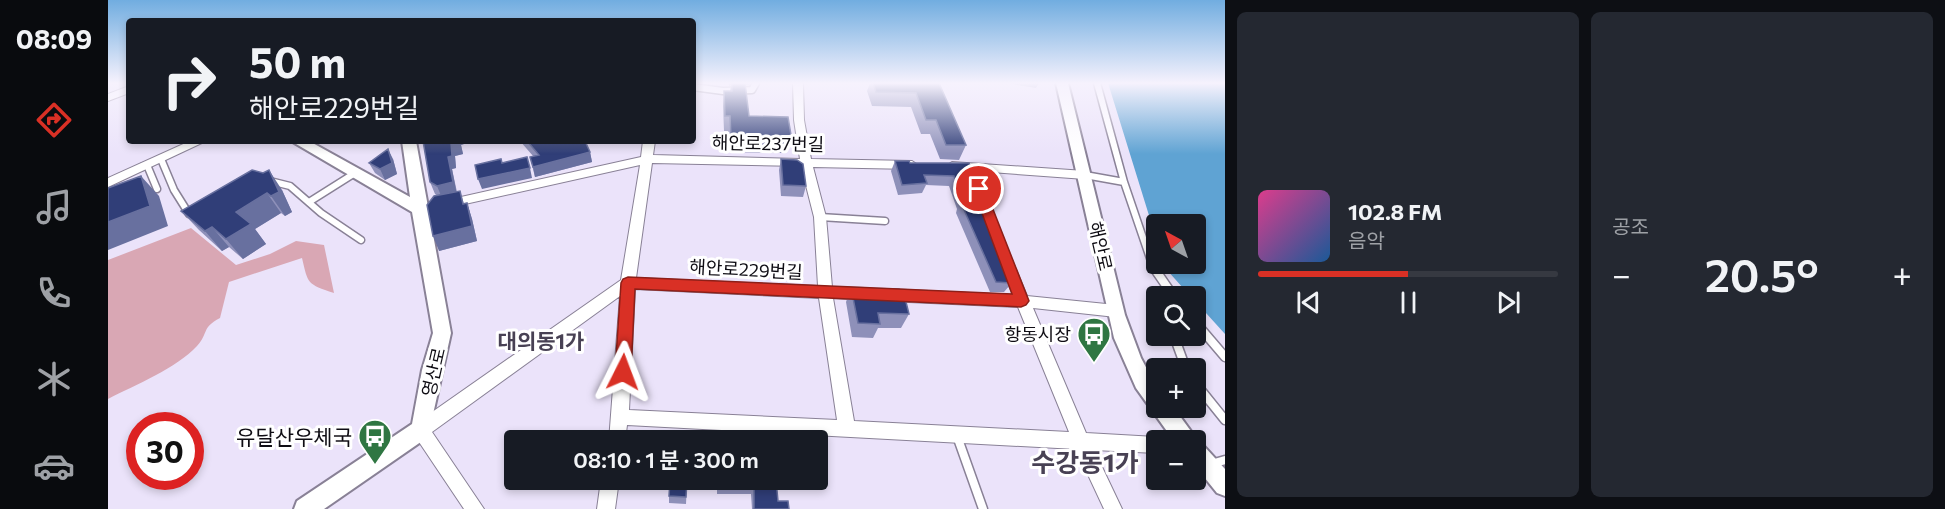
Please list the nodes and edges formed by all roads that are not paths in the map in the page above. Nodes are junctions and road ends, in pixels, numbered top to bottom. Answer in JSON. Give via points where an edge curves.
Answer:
{"nodes":[{"id":1,"x":799,"y":107,"type":"edge"},
{"id":2,"x":1068,"y":107,"type":"edge"},
{"id":3,"x":1103,"y":107,"type":"edge"},
{"id":4,"x":193,"y":144,"type":"edge"},
{"id":5,"x":303,"y":144,"type":"edge"},
{"id":6,"x":409,"y":144,"type":"edge"},
{"id":7,"x":649,"y":144,"type":"edge"},
{"id":8,"x":160,"y":159,"type":"junction"},
{"id":9,"x":648,"y":159,"type":"junction"},
{"id":10,"x":806,"y":162,"type":"junction"},
{"id":11,"x":147,"y":165,"type":"junction"},
{"id":12,"x":355,"y":173,"type":"junction"},
{"id":13,"x":1085,"y":175,"type":"junction"},
{"id":14,"x":108,"y":179,"type":"edge"},
{"id":15,"x":260,"y":181,"type":"edge"},
{"id":16,"x":1124,"y":182,"type":"junction"},
{"id":17,"x":108,"y":183,"type":"edge"},
{"id":18,"x":157,"y":189,"type":"dead end"},
{"id":19,"x":309,"y":202,"type":"junction"},
{"id":20,"x":418,"y":209,"type":"junction"},
{"id":21,"x":199,"y":211,"type":"edge"},
{"id":22,"x":820,"y":217,"type":"junction"},
{"id":23,"x":885,"y":221,"type":"dead end"},
{"id":24,"x":361,"y":240,"type":"dead end"},
{"id":25,"x":1004,"y":256,"type":"edge"},
{"id":26,"x":628,"y":283,"type":"junction"},
{"id":27,"x":1163,"y":283,"type":"junction"},
{"id":28,"x":1164,"y":286,"type":"edge"},
{"id":29,"x":1165,"y":286,"type":"edge"},
{"id":30,"x":825,"y":292,"type":"junction"},
{"id":31,"x":1021,"y":301,"type":"junction"},
{"id":32,"x":1116,"y":311,"type":"junction"},
{"id":33,"x":1206,"y":335,"type":"edge"},
{"id":34,"x":1225,"y":357,"type":"edge"},
{"id":35,"x":1146,"y":388,"type":"edge"},
{"id":36,"x":1206,"y":396,"type":"edge"},
{"id":37,"x":620,"y":417,"type":"junction"},
{"id":38,"x":1225,"y":420,"type":"edge"},
{"id":39,"x":847,"y":428,"type":"junction"},
{"id":40,"x":421,"y":430,"type":"junction"},
{"id":41,"x":618,"y":430,"type":"edge"},
{"id":42,"x":957,"y":436,"type":"junction"},
{"id":43,"x":1081,"y":442,"type":"junction"},
{"id":44,"x":1146,"y":445,"type":"edge"},
{"id":45,"x":1210,"y":459,"type":"edge"},
{"id":46,"x":1225,"y":485,"type":"edge"},
{"id":47,"x":609,"y":490,"type":"edge"},
{"id":48,"x":304,"y":509,"type":"edge"},
{"id":49,"x":475,"y":509,"type":"edge"},
{"id":50,"x":606,"y":509,"type":"edge"},
{"id":51,"x":983,"y":509,"type":"edge"},
{"id":52,"x":1113,"y":509,"type":"edge"}],
"edges":[{"from":1,"to":10,"type":"street"},
{"from":2,"to":13,"type":"street","name":"해안로"},
{"from":3,"to":16,"type":"lane"},
{"from":4,"to":8,"type":"street"},
{"from":5,"to":12,"type":"street"},
{"from":6,"to":20,"type":"street","name":"영산로"},
{"from":7,"to":9,"type":"street"},
{"from":8,"to":11,"type":"street"},
{"from":8,"to":21,"type":"lane","via":[[190,216]]},
{"from":9,"to":10,"type":"street","name":"해안로237번길"},
{"from":9,"to":20,"type":"street","name":"해안로237번길"},
{"from":9,"to":26,"type":"street"},
{"from":10,"to":13,"type":"street","name":"해안로237번길","via":[[970,166]]},
{"from":10,"to":22,"type":"street"},
{"from":11,"to":14,"type":"lane"},
{"from":11,"to":17,"type":"street"},
{"from":11,"to":18,"type":"lane"},
{"from":12,"to":19,"type":"lane"},
{"from":12,"to":20,"type":"street"},
{"from":13,"to":16,"type":"lane"},
{"from":13,"to":32,"type":"street","name":"해안로"},
{"from":15,"to":19,"type":"lane","via":[[287,184]]},
{"from":16,"to":27,"type":"lane","via":[[1152,265]]},
{"from":19,"to":24,"type":"lane"},
{"from":20,"to":40,"type":"street","name":"영산로","via":[[442,333]]},
{"from":22,"to":23,"type":"lane"},
{"from":22,"to":30,"type":"street"},
{"from":25,"to":31,"type":"street"},
{"from":26,"to":30,"type":"street","name":"해안로229번길"},
{"from":26,"to":37,"type":"street"},
{"from":26,"to":40,"type":"street"},
{"from":27,"to":28,"type":"lane"},
{"from":27,"to":29,"type":"lane"},
{"from":30,"to":31,"type":"street","name":"해안로229번길"},
{"from":30,"to":39,"type":"street"},
{"from":31,"to":32,"type":"street","name":"해안로229번길"},
{"from":31,"to":43,"type":"street"},
{"from":32,"to":35,"type":"street","name":"해안로","via":[[1129,354]]},
{"from":33,"to":34,"type":"lane"},
{"from":36,"to":38,"type":"lane"},
{"from":37,"to":39,"type":"street"},
{"from":37,"to":41,"type":"street"},
{"from":39,"to":42,"type":"street"},
{"from":40,"to":48,"type":"street"},
{"from":40,"to":49,"type":"street"},
{"from":42,"to":43,"type":"street"},
{"from":42,"to":51,"type":"lane"},
{"from":43,"to":44,"type":"street"},
{"from":43,"to":52,"type":"street"},
{"from":45,"to":46,"type":"street"},
{"from":47,"to":50,"type":"street"}]}
